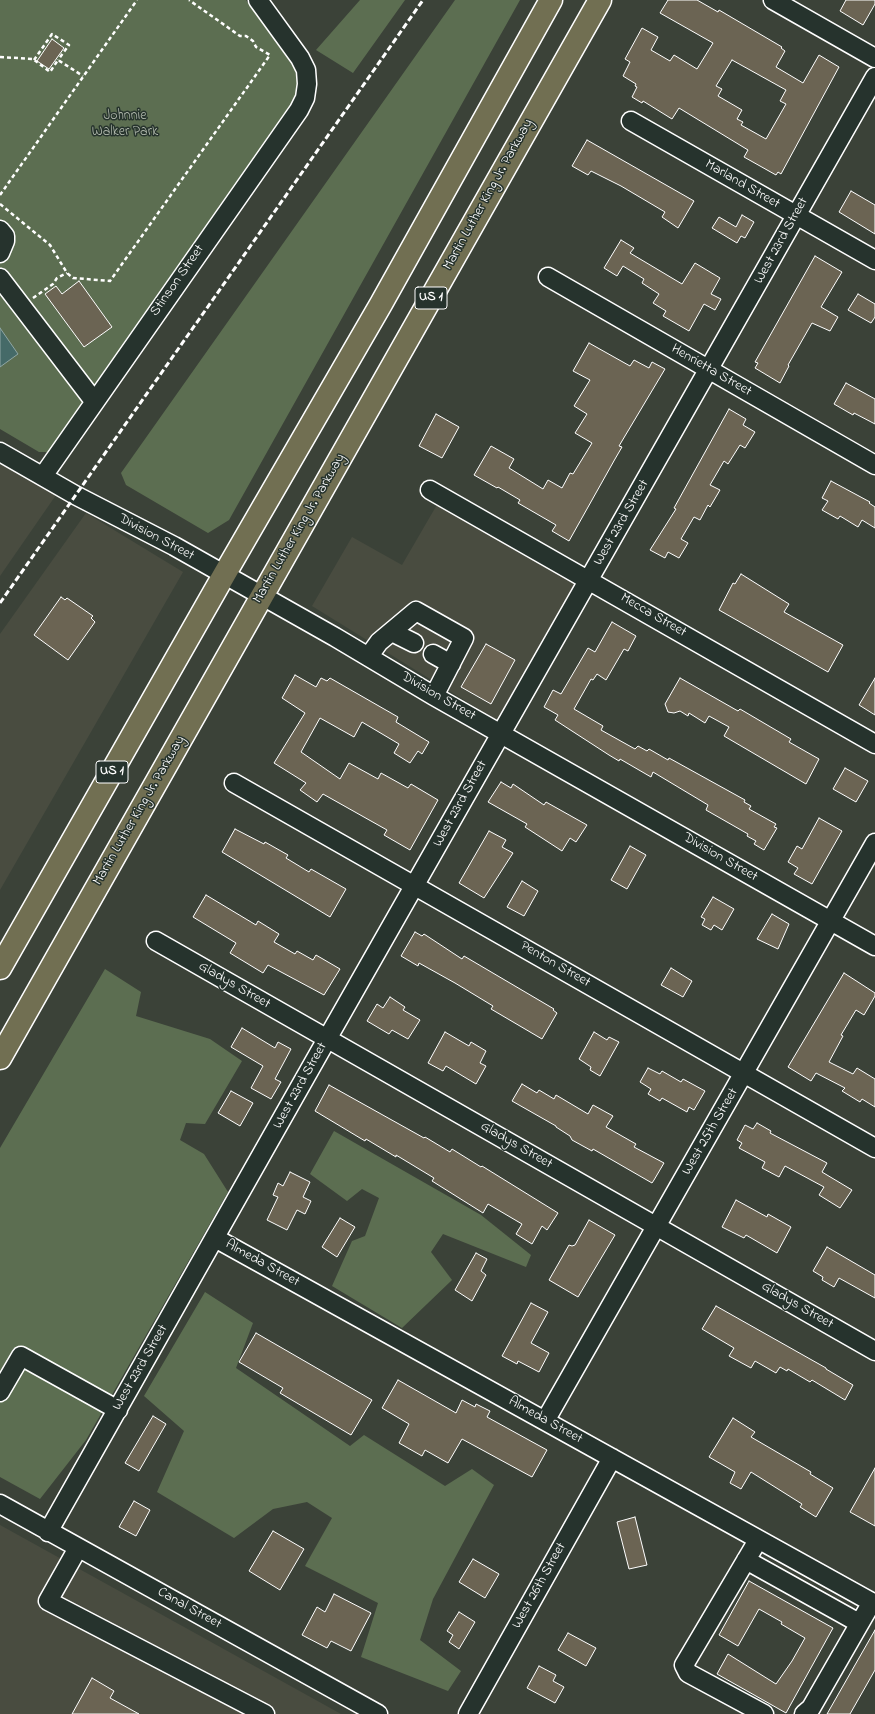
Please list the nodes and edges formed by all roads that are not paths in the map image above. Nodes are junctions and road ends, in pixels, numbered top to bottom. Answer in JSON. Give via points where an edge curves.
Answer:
{"nodes":[{"id":1,"x":258,"y":0,"type":"edge"},
{"id":2,"x":551,"y":0,"type":"edge"},
{"id":3,"x":600,"y":0,"type":"edge"},
{"id":4,"x":773,"y":0,"type":"edge"},
{"id":5,"x":875,"y":58,"type":"edge"},
{"id":6,"x":875,"y":78,"type":"edge"},
{"id":7,"x":631,"y":121,"type":"dead end"},
{"id":8,"x":796,"y":216,"type":"junction"},
{"id":9,"x":0,"y":230,"type":"edge"},
{"id":10,"x":0,"y":252,"type":"edge"},
{"id":11,"x":875,"y":260,"type":"edge"},
{"id":12,"x":548,"y":277,"type":"dead end"},
{"id":13,"x":0,"y":278,"type":"edge"},
{"id":14,"x":709,"y":370,"type":"junction"},
{"id":15,"x":94,"y":401,"type":"junction"},
{"id":16,"x":0,"y":452,"type":"edge"},
{"id":17,"x":875,"y":465,"type":"edge"},
{"id":18,"x":43,"y":476,"type":"junction"},
{"id":19,"x":430,"y":490,"type":"dead end"},
{"id":20,"x":224,"y":575,"type":"junction"},
{"id":21,"x":589,"y":580,"type":"junction"},
{"id":22,"x":262,"y":597,"type":"junction"},
{"id":23,"x":392,"y":632,"type":"junction"},
{"id":24,"x":414,"y":643,"type":"dead end"},
{"id":25,"x":433,"y":654,"type":"dead end"},
{"id":26,"x":369,"y":656,"type":"junction"},
{"id":27,"x":451,"y":664,"type":"junction"},
{"id":28,"x":434,"y":696,"type":"junction"},
{"id":29,"x":501,"y":733,"type":"junction"},
{"id":30,"x":875,"y":744,"type":"edge"},
{"id":31,"x":234,"y":783,"type":"dead end"},
{"id":32,"x":875,"y":842,"type":"edge"},
{"id":33,"x":414,"y":886,"type":"junction"},
{"id":34,"x":831,"y":921,"type":"junction"},
{"id":35,"x":156,"y":941,"type":"dead end"},
{"id":36,"x":875,"y":946,"type":"edge"},
{"id":37,"x":0,"y":968,"type":"edge"},
{"id":38,"x":327,"y":1039,"type":"junction"},
{"id":39,"x":0,"y":1058,"type":"edge"},
{"id":40,"x":745,"y":1073,"type":"junction"},
{"id":41,"x":875,"y":1148,"type":"edge"},
{"id":42,"x":658,"y":1226,"type":"junction"},
{"id":43,"x":215,"y":1238,"type":"junction"},
{"id":44,"x":875,"y":1351,"type":"edge"},
{"id":45,"x":0,"y":1392,"type":"edge"},
{"id":46,"x":118,"y":1410,"type":"junction"},
{"id":47,"x":545,"y":1421,"type":"junction"},
{"id":48,"x":612,"y":1458,"type":"junction"},
{"id":49,"x":0,"y":1504,"type":"edge"},
{"id":50,"x":48,"y":1532,"type":"junction"},
{"id":51,"x":758,"y":1540,"type":"junction"},
{"id":52,"x":78,"y":1548,"type":"junction"},
{"id":53,"x":746,"y":1560,"type":"junction"},
{"id":54,"x":874,"y":1603,"type":"edge"},
{"id":55,"x":859,"y":1624,"type":"junction"},
{"id":56,"x":369,"y":1712,"type":"edge"},
{"id":57,"x":265,"y":1714,"type":"edge"},
{"id":58,"x":468,"y":1714,"type":"edge"},
{"id":59,"x":764,"y":1714,"type":"edge"},
{"id":60,"x":804,"y":1714,"type":"edge"}],
"edges":[{"from":1,"to":15,"type":"street","name":"Stinson Street","via":[[306,70],[308,84],[305,98]]},
{"from":2,"to":20,"type":"highway","number":"US 1","via":[[381,304]]},
{"from":3,"to":22,"type":"highway","name":"Martin Luther King Jr. Parkway","number":"US 1"},
{"from":4,"to":5,"type":"street"},
{"from":6,"to":8,"type":"street","name":"West 23rd Street"},
{"from":7,"to":8,"type":"street","name":"Marland Street"},
{"from":8,"to":11,"type":"street","name":"Marland Street"},
{"from":8,"to":14,"type":"street","name":"West 23rd Street"},
{"from":9,"to":10,"type":"street","via":[[6,241]]},
{"from":12,"to":14,"type":"street","name":"Henrietta Street"},
{"from":13,"to":15,"type":"street"},
{"from":14,"to":17,"type":"street","name":"Henrietta Street"},
{"from":14,"to":21,"type":"street","name":"West 23rd Street"},
{"from":15,"to":18,"type":"street","name":"Stinson Street"},
{"from":16,"to":18,"type":"street","name":"Division Street"},
{"from":18,"to":20,"type":"street","name":"Division Street"},
{"from":19,"to":21,"type":"street","name":"Mecca Street"},
{"from":20,"to":22,"type":"street","name":"Division Street"},
{"from":20,"to":37,"type":"highway","number":"US 1"},
{"from":21,"to":29,"type":"street","name":"West 23rd Street"},
{"from":21,"to":30,"type":"street","name":"Mecca Street"},
{"from":22,"to":26,"type":"street","name":"Division Street"},
{"from":22,"to":39,"type":"highway","name":"Martin Luther King Jr. Parkway","number":"US 1"},
{"from":23,"to":24,"type":"street"},
{"from":23,"to":26,"type":"street","via":[[379,642]]},
{"from":23,"to":27,"type":"street","via":[[416,611],[464,638]]},
{"from":25,"to":27,"type":"street"},
{"from":26,"to":28,"type":"street","name":"Division Street"},
{"from":27,"to":28,"type":"street"},
{"from":28,"to":29,"type":"street","name":"Division Street"},
{"from":29,"to":33,"type":"street","name":"West 23rd Street"},
{"from":29,"to":34,"type":"street","name":"Division Street"},
{"from":31,"to":33,"type":"street","name":"Penton Street"},
{"from":32,"to":34,"type":"street","name":"West 25th Street"},
{"from":33,"to":38,"type":"street","name":"West 23rd Street"},
{"from":33,"to":40,"type":"street","name":"Penton Street"},
{"from":34,"to":36,"type":"street","name":"Division Street"},
{"from":34,"to":40,"type":"street","name":"West 25th Street"},
{"from":35,"to":38,"type":"street","name":"Gladys Street"},
{"from":38,"to":42,"type":"street","name":"Gladys Street"},
{"from":38,"to":43,"type":"street","name":"West 23rd Street"},
{"from":40,"to":41,"type":"street","name":"Penton Street"},
{"from":40,"to":42,"type":"street","name":"West 25th Street"},
{"from":42,"to":44,"type":"street","name":"Gladys Street"},
{"from":42,"to":47,"type":"street","name":"West 25th Street"},
{"from":43,"to":46,"type":"street","name":"West 23rd Street"},
{"from":43,"to":47,"type":"street","name":"Almeda Street"},
{"from":45,"to":46,"type":"street","via":[[21,1356]]},
{"from":46,"to":50,"type":"street","name":"West 23rd Street"},
{"from":47,"to":48,"type":"street","name":"Almeda Street"},
{"from":48,"to":51,"type":"street","name":"Almeda Street"},
{"from":48,"to":58,"type":"street","name":"West 26th Street"},
{"from":49,"to":50,"type":"street","name":"Canal Street"},
{"from":50,"to":52,"type":"street","name":"Canal Street"},
{"from":51,"to":53,"type":"street"},
{"from":51,"to":54,"type":"street","name":"Almeda Street"},
{"from":52,"to":56,"type":"street","name":"Canal Street"},
{"from":52,"to":57,"type":"street","via":[[48,1600]]},
{"from":53,"to":55,"type":"street"},
{"from":53,"to":59,"type":"street","via":[[684,1665],[688,1673]]},
{"from":54,"to":55,"type":"street"},
{"from":55,"to":60,"type":"street","via":[[811,1708]]}]}
